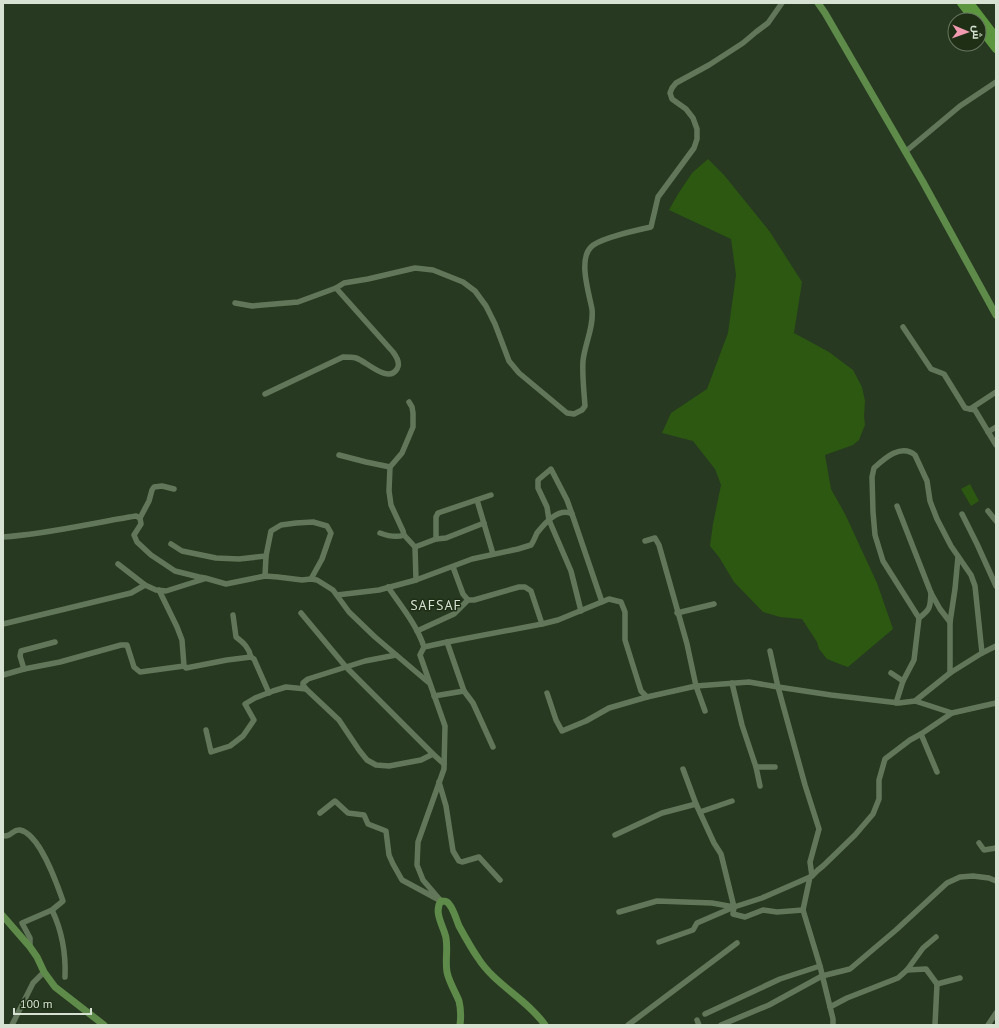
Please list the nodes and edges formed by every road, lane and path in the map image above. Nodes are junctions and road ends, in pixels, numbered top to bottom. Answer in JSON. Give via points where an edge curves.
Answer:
{"nodes":[{"id":1,"x":782,"y":3,"type":"edge"},
{"id":2,"x":818,"y":3,"type":"edge"},
{"id":3,"x":961,"y":3,"type":"edge"},
{"id":4,"x":970,"y":3,"type":"edge"},
{"id":5,"x":968,"y":12,"type":"edge"},
{"id":6,"x":996,"y":36,"type":"edge"},
{"id":7,"x":987,"y":37,"type":"edge"},
{"id":8,"x":996,"y":49,"type":"edge"},
{"id":9,"x":996,"y":82,"type":"edge"},
{"id":10,"x":905,"y":152,"type":"junction"},
{"id":11,"x":336,"y":288,"type":"junction"},
{"id":12,"x":235,"y":303,"type":"dead end"},
{"id":13,"x":996,"y":315,"type":"edge"},
{"id":14,"x":903,"y":327,"type":"dead end"},
{"id":15,"x":996,"y":392,"type":"edge"},
{"id":16,"x":265,"y":394,"type":"dead end"},
{"id":17,"x":410,"y":402,"type":"dead end"},
{"id":18,"x":970,"y":409,"type":"junction"},
{"id":19,"x":996,"y":427,"type":"edge"},
{"id":20,"x":988,"y":432,"type":"junction"},
{"id":21,"x":996,"y":445,"type":"edge"},
{"id":22,"x":339,"y":455,"type":"dead end"},
{"id":23,"x":390,"y":467,"type":"junction"},
{"id":24,"x":174,"y":489,"type":"dead end"},
{"id":25,"x":491,"y":495,"type":"dead end"},
{"id":26,"x":477,"y":500,"type":"junction"},
{"id":27,"x":897,"y":506,"type":"dead end"},
{"id":28,"x":988,"y":511,"type":"dead end"},
{"id":29,"x":572,"y":514,"type":"junction"},
{"id":30,"x":962,"y":514,"type":"dead end"},
{"id":31,"x":140,"y":518,"type":"junction"},
{"id":32,"x":549,"y":520,"type":"junction"},
{"id":33,"x":996,"y":521,"type":"edge"},
{"id":34,"x":484,"y":523,"type":"junction"},
{"id":35,"x":380,"y":533,"type":"dead end"},
{"id":36,"x":404,"y":535,"type":"junction"},
{"id":37,"x":3,"y":537,"type":"edge"},
{"id":38,"x":436,"y":539,"type":"junction"},
{"id":39,"x":645,"y":540,"type":"dead end"},
{"id":40,"x":171,"y":544,"type":"dead end"},
{"id":41,"x":415,"y":547,"type":"junction"},
{"id":42,"x":493,"y":554,"type":"junction"},
{"id":43,"x":266,"y":556,"type":"junction"},
{"id":44,"x":958,"y":556,"type":"junction"},
{"id":45,"x":118,"y":564,"type":"dead end"},
{"id":46,"x":453,"y":566,"type":"junction"},
{"id":47,"x":265,"y":576,"type":"junction"},
{"id":48,"x":205,"y":578,"type":"junction"},
{"id":49,"x":311,"y":579,"type":"junction"},
{"id":50,"x":416,"y":580,"type":"junction"},
{"id":51,"x":145,"y":585,"type":"junction"},
{"id":52,"x":996,"y":586,"type":"edge"},
{"id":53,"x":388,"y":587,"type":"junction"},
{"id":54,"x":159,"y":590,"type":"junction"},
{"id":55,"x":931,"y":593,"type":"junction"},
{"id":56,"x":337,"y":595,"type":"junction"},
{"id":57,"x":468,"y":600,"type":"junction"},
{"id":58,"x":602,"y":602,"type":"junction"},
{"id":59,"x":714,"y":604,"type":"dead end"},
{"id":60,"x":581,"y":611,"type":"junction"},
{"id":61,"x":301,"y":613,"type":"dead end"},
{"id":62,"x":678,"y":613,"type":"junction"},
{"id":63,"x":233,"y":615,"type":"dead end"},
{"id":64,"x":919,"y":618,"type":"junction"},
{"id":65,"x":950,"y":622,"type":"junction"},
{"id":66,"x":3,"y":624,"type":"edge"},
{"id":67,"x":542,"y":624,"type":"junction"},
{"id":68,"x":417,"y":631,"type":"junction"},
{"id":69,"x":55,"y":642,"type":"dead end"},
{"id":70,"x":447,"y":642,"type":"junction"},
{"id":71,"x":996,"y":646,"type":"edge"},
{"id":72,"x":424,"y":647,"type":"junction"},
{"id":73,"x":770,"y":651,"type":"dead end"},
{"id":74,"x":982,"y":653,"type":"junction"},
{"id":75,"x":396,"y":655,"type":"junction"},
{"id":76,"x":251,"y":657,"type":"junction"},
{"id":77,"x":184,"y":666,"type":"junction"},
{"id":78,"x":346,"y":667,"type":"junction"},
{"id":79,"x":24,"y":669,"type":"junction"},
{"id":80,"x":892,"y":673,"type":"dead end"},
{"id":81,"x":950,"y":673,"type":"junction"},
{"id":82,"x":3,"y":675,"type":"edge"},
{"id":83,"x":903,"y":681,"type":"junction"},
{"id":84,"x":429,"y":683,"type":"junction"},
{"id":85,"x":732,"y":683,"type":"junction"},
{"id":86,"x":696,"y":686,"type":"junction"},
{"id":87,"x":778,"y":687,"type":"junction"},
{"id":88,"x":306,"y":689,"type":"junction"},
{"id":89,"x":464,"y":691,"type":"junction"},
{"id":90,"x":269,"y":693,"type":"junction"},
{"id":91,"x":547,"y":693,"type":"dead end"},
{"id":92,"x":434,"y":696,"type":"junction"},
{"id":93,"x":647,"y":696,"type":"junction"},
{"id":94,"x":915,"y":701,"type":"junction"},
{"id":95,"x":896,"y":703,"type":"junction"},
{"id":96,"x":996,"y":703,"type":"edge"},
{"id":97,"x":705,"y":711,"type":"dead end"},
{"id":98,"x":952,"y":713,"type":"junction"},
{"id":99,"x":206,"y":730,"type":"dead end"},
{"id":100,"x":920,"y":734,"type":"junction"},
{"id":101,"x":493,"y":747,"type":"dead end"},
{"id":102,"x":433,"y":754,"type":"junction"},
{"id":103,"x":444,"y":764,"type":"junction"},
{"id":104,"x":756,"y":767,"type":"junction"},
{"id":105,"x":775,"y":767,"type":"dead end"},
{"id":106,"x":683,"y":769,"type":"dead end"},
{"id":107,"x":937,"y":772,"type":"dead end"},
{"id":108,"x":439,"y":782,"type":"junction"},
{"id":109,"x":760,"y":786,"type":"dead end"},
{"id":110,"x":732,"y":801,"type":"dead end"},
{"id":111,"x":696,"y":804,"type":"junction"},
{"id":112,"x":700,"y":812,"type":"junction"},
{"id":113,"x":320,"y":813,"type":"dead end"},
{"id":114,"x":615,"y":835,"type":"dead end"},
{"id":115,"x":3,"y":836,"type":"edge"},
{"id":116,"x":979,"y":843,"type":"dead end"},
{"id":117,"x":996,"y":848,"type":"edge"},
{"id":118,"x":811,"y":877,"type":"junction"},
{"id":119,"x":500,"y":880,"type":"dead end"},
{"id":120,"x":996,"y":881,"type":"edge"},
{"id":121,"x":441,"y":901,"type":"junction"},
{"id":122,"x":734,"y":907,"type":"junction"},
{"id":123,"x":52,"y":910,"type":"junction"},
{"id":124,"x":803,"y":910,"type":"junction"},
{"id":125,"x":619,"y":912,"type":"dead end"},
{"id":126,"x":3,"y":913,"type":"edge"},
{"id":127,"x":5,"y":919,"type":"edge"},
{"id":128,"x":936,"y":937,"type":"dead end"},
{"id":129,"x":659,"y":942,"type":"dead end"},
{"id":130,"x":737,"y":943,"type":"dead end"},
{"id":131,"x":30,"y":947,"type":"junction"},
{"id":132,"x":820,"y":966,"type":"junction"},
{"id":133,"x":907,"y":970,"type":"junction"},
{"id":134,"x":44,"y":972,"type":"junction"},
{"id":135,"x":822,"y":976,"type":"junction"},
{"id":136,"x":65,"y":977,"type":"dead end"},
{"id":137,"x":960,"y":978,"type":"dead end"},
{"id":138,"x":937,"y":984,"type":"junction"},
{"id":139,"x":830,"y":1007,"type":"junction"},
{"id":140,"x":996,"y":1013,"type":"edge"},
{"id":141,"x":705,"y":1014,"type":"dead end"},
{"id":142,"x":12,"y":1025,"type":"edge"},
{"id":143,"x":104,"y":1025,"type":"edge"},
{"id":144,"x":460,"y":1025,"type":"edge"},
{"id":145,"x":545,"y":1025,"type":"edge"},
{"id":146,"x":628,"y":1025,"type":"edge"},
{"id":147,"x":721,"y":1025,"type":"edge"},
{"id":148,"x":833,"y":1025,"type":"edge"},
{"id":149,"x":934,"y":1025,"type":"edge"},
{"id":150,"x":988,"y":1025,"type":"edge"}],
"edges":[{"from":1,"to":11,"type":"street","via":[[768,23],[744,43],[676,83],[672,88],[672,99],[693,118],[697,140],[694,148],[658,197],[651,227],[601,240],[587,253],[585,270],[592,312],[583,360],[585,406],[582,410],[574,414],[567,412],[519,373],[509,361],[486,306],[475,291],[463,282],[433,270],[416,268],[344,283]]},
{"from":2,"to":10,"type":"main road"},
{"from":3,"to":5,"type":"highway"},
{"from":4,"to":6,"type":"highway"},
{"from":7,"to":8,"type":"highway"},
{"from":9,"to":10,"type":"street","via":[[960,106]]},
{"from":10,"to":13,"type":"main road"},
{"from":11,"to":12,"type":"street","via":[[298,302],[252,306]]},
{"from":11,"to":16,"type":"street","via":[[393,352],[397,359],[397,370],[390,374],[382,373],[356,358],[343,357]]},
{"from":14,"to":18,"type":"street","via":[[931,369],[944,374],[965,408]]},
{"from":15,"to":18,"type":"street"},
{"from":17,"to":23,"type":"street","via":[[413,427],[402,453]]},
{"from":18,"to":20,"type":"street","via":[[975,410]]},
{"from":19,"to":20,"type":"street"},
{"from":20,"to":21,"type":"street"},
{"from":22,"to":23,"type":"street"},
{"from":23,"to":36,"type":"street","via":[[391,505]]},
{"from":24,"to":31,"type":"street","via":[[154,487]]},
{"from":25,"to":26,"type":"street"},
{"from":26,"to":34,"type":"street"},
{"from":26,"to":38,"type":"street","via":[[438,513]]},
{"from":27,"to":55,"type":"street"},
{"from":28,"to":33,"type":"street"},
{"from":29,"to":32,"type":"street","via":[[560,513]]},
{"from":29,"to":32,"type":"street","via":[[551,469],[538,480],[538,488],[547,507]]},
{"from":29,"to":58,"type":"street"},
{"from":30,"to":52,"type":"street"},
{"from":31,"to":37,"type":"street","via":[[136,516]]},
{"from":31,"to":48,"type":"street","via":[[141,524],[134,535],[137,542],[151,555],[175,571]]},
{"from":32,"to":42,"type":"street","via":[[531,545]]},
{"from":32,"to":60,"type":"street","via":[[572,571]]},
{"from":34,"to":38,"type":"street","via":[[446,538]]},
{"from":34,"to":42,"type":"street"},
{"from":35,"to":36,"type":"street","via":[[400,537]]},
{"from":36,"to":41,"type":"street"},
{"from":38,"to":41,"type":"street"},
{"from":39,"to":62,"type":"street","via":[[655,538],[659,545]]},
{"from":40,"to":43,"type":"street","via":[[182,551],[216,558]]},
{"from":41,"to":50,"type":"street"},
{"from":42,"to":46,"type":"street"},
{"from":43,"to":47,"type":"street"},
{"from":43,"to":49,"type":"street","via":[[271,531],[281,525],[313,522],[327,526],[331,533],[322,559]]},
{"from":44,"to":64,"type":"street","via":[[937,520],[930,501],[927,481],[915,455],[904,450],[893,454],[874,468],[872,477],[875,535],[883,561]]},
{"from":44,"to":65,"type":"street"},
{"from":44,"to":74,"type":"street","via":[[975,586]]},
{"from":45,"to":51,"type":"street"},
{"from":46,"to":50,"type":"street"},
{"from":46,"to":57,"type":"street","via":[[463,594]]},
{"from":47,"to":48,"type":"street","via":[[226,584]]},
{"from":47,"to":49,"type":"street"},
{"from":48,"to":54,"type":"street","via":[[166,591]]},
{"from":49,"to":56,"type":"street","via":[[317,580]]},
{"from":50,"to":53,"type":"street"},
{"from":51,"to":54,"type":"street"},
{"from":51,"to":66,"type":"street","via":[[131,593]]},
{"from":53,"to":56,"type":"street"},
{"from":53,"to":68,"type":"street"},
{"from":54,"to":77,"type":"street","via":[[182,640]]},
{"from":55,"to":64,"type":"street","via":[[928,611]]},
{"from":55,"to":65,"type":"street"},
{"from":56,"to":75,"type":"street","via":[[349,612]]},
{"from":57,"to":67,"type":"street","via":[[519,587],[525,588],[531,591]]},
{"from":57,"to":68,"type":"street","via":[[454,614]]},
{"from":58,"to":60,"type":"street"},
{"from":58,"to":93,"type":"street","via":[[609,599],[621,602],[625,612],[625,640],[641,691]]},
{"from":59,"to":62,"type":"street"},
{"from":60,"to":67,"type":"street"},
{"from":61,"to":78,"type":"street"},
{"from":62,"to":86,"type":"street"},
{"from":63,"to":76,"type":"street","via":[[236,637],[246,645]]},
{"from":64,"to":83,"type":"street","via":[[914,660]]},
{"from":65,"to":81,"type":"street"},
{"from":67,"to":70,"type":"street"},
{"from":68,"to":72,"type":"street"},
{"from":69,"to":79,"type":"street","via":[[21,650]]},
{"from":70,"to":72,"type":"street"},
{"from":70,"to":89,"type":"street"},
{"from":71,"to":74,"type":"street"},
{"from":72,"to":84,"type":"street","via":[[420,655]]},
{"from":73,"to":87,"type":"street"},
{"from":74,"to":81,"type":"street"},
{"from":75,"to":78,"type":"street"},
{"from":75,"to":84,"type":"street"},
{"from":76,"to":77,"type":"street","via":[[186,668]]},
{"from":76,"to":90,"type":"street"},
{"from":77,"to":79,"type":"street","via":[[140,672],[134,667],[127,645],[121,645]]},
{"from":78,"to":88,"type":"street","via":[[308,679],[303,683]]},
{"from":78,"to":102,"type":"street"},
{"from":79,"to":82,"type":"street"},
{"from":80,"to":83,"type":"street"},
{"from":81,"to":94,"type":"street"},
{"from":83,"to":95,"type":"street"},
{"from":84,"to":92,"type":"street"},
{"from":85,"to":86,"type":"street"},
{"from":85,"to":87,"type":"street","via":[[749,682]]},
{"from":85,"to":104,"type":"street"},
{"from":86,"to":93,"type":"street"},
{"from":86,"to":97,"type":"street"},
{"from":87,"to":95,"type":"street"},
{"from":87,"to":118,"type":"street","via":[[819,829],[810,862]]},
{"from":88,"to":90,"type":"street","via":[[286,688]]},
{"from":88,"to":102,"type":"street","via":[[339,720],[367,760],[376,765],[389,766],[421,760]]},
{"from":89,"to":92,"type":"street"},
{"from":89,"to":101,"type":"street","via":[[473,703]]},
{"from":90,"to":99,"type":"street","via":[[246,704],[254,720],[243,736],[230,746],[211,752]]},
{"from":91,"to":93,"type":"street","via":[[562,731],[609,708]]},
{"from":92,"to":103,"type":"street","via":[[444,726]]},
{"from":94,"to":95,"type":"street"},
{"from":94,"to":98,"type":"street"},
{"from":96,"to":98,"type":"street"},
{"from":98,"to":100,"type":"street"},
{"from":100,"to":107,"type":"street"},
{"from":100,"to":118,"type":"street","via":[[885,759],[879,780],[879,799],[873,814]]},
{"from":102,"to":103,"type":"street"},
{"from":103,"to":108,"type":"street"},
{"from":104,"to":105,"type":"street"},
{"from":104,"to":109,"type":"street"},
{"from":106,"to":111,"type":"street"},
{"from":108,"to":119,"type":"street","via":[[446,806],[453,851],[458,861],[479,857]]},
{"from":108,"to":121,"type":"street","via":[[418,842],[417,865],[423,880]]},
{"from":110,"to":112,"type":"street"},
{"from":111,"to":112,"type":"street"},
{"from":111,"to":114,"type":"street","via":[[662,813]]},
{"from":112,"to":122,"type":"street","via":[[721,854]]},
{"from":113,"to":121,"type":"street","via":[[335,801],[348,813],[364,815],[368,824],[386,831],[389,855],[402,880]]},
{"from":115,"to":123,"type":"street","via":[[21,830],[30,835],[38,845],[58,884],[62,901]]},
{"from":116,"to":117,"type":"street","via":[[984,850]]},
{"from":118,"to":122,"type":"street"},
{"from":118,"to":124,"type":"street"},
{"from":120,"to":135,"type":"street","via":[[973,876],[960,877],[947,883],[850,969]]},
{"from":121,"to":144,"type":"main road","via":[[438,904],[438,915],[446,939],[446,967],[459,1001]]},
{"from":121,"to":145,"type":"main road","via":[[450,904],[480,961],[494,977],[541,1018]]},
{"from":122,"to":124,"type":"street","via":[[733,914],[746,917],[763,910]]},
{"from":122,"to":125,"type":"street","via":[[712,903],[657,901]]},
{"from":122,"to":129,"type":"street","via":[[697,923],[693,930]]},
{"from":123,"to":131,"type":"street","via":[[22,923],[30,938]]},
{"from":123,"to":136,"type":"street","via":[[63,942]]},
{"from":124,"to":132,"type":"street"},
{"from":126,"to":127,"type":"street"},
{"from":127,"to":131,"type":"main road"},
{"from":128,"to":133,"type":"street","via":[[923,948]]},
{"from":130,"to":146,"type":"street"},
{"from":131,"to":134,"type":"main road"},
{"from":132,"to":135,"type":"street"},
{"from":132,"to":141,"type":"street","via":[[780,979]]},
{"from":133,"to":138,"type":"street","via":[[926,969]]},
{"from":133,"to":139,"type":"street","via":[[898,978]]},
{"from":134,"to":142,"type":"street","via":[[33,983]]},
{"from":134,"to":143,"type":"main road","via":[[55,987]]},
{"from":135,"to":139,"type":"street"},
{"from":135,"to":147,"type":"street","via":[[769,1005]]},
{"from":137,"to":138,"type":"street"},
{"from":138,"to":149,"type":"street"},
{"from":139,"to":148,"type":"street"},
{"from":140,"to":150,"type":"street"}]}
